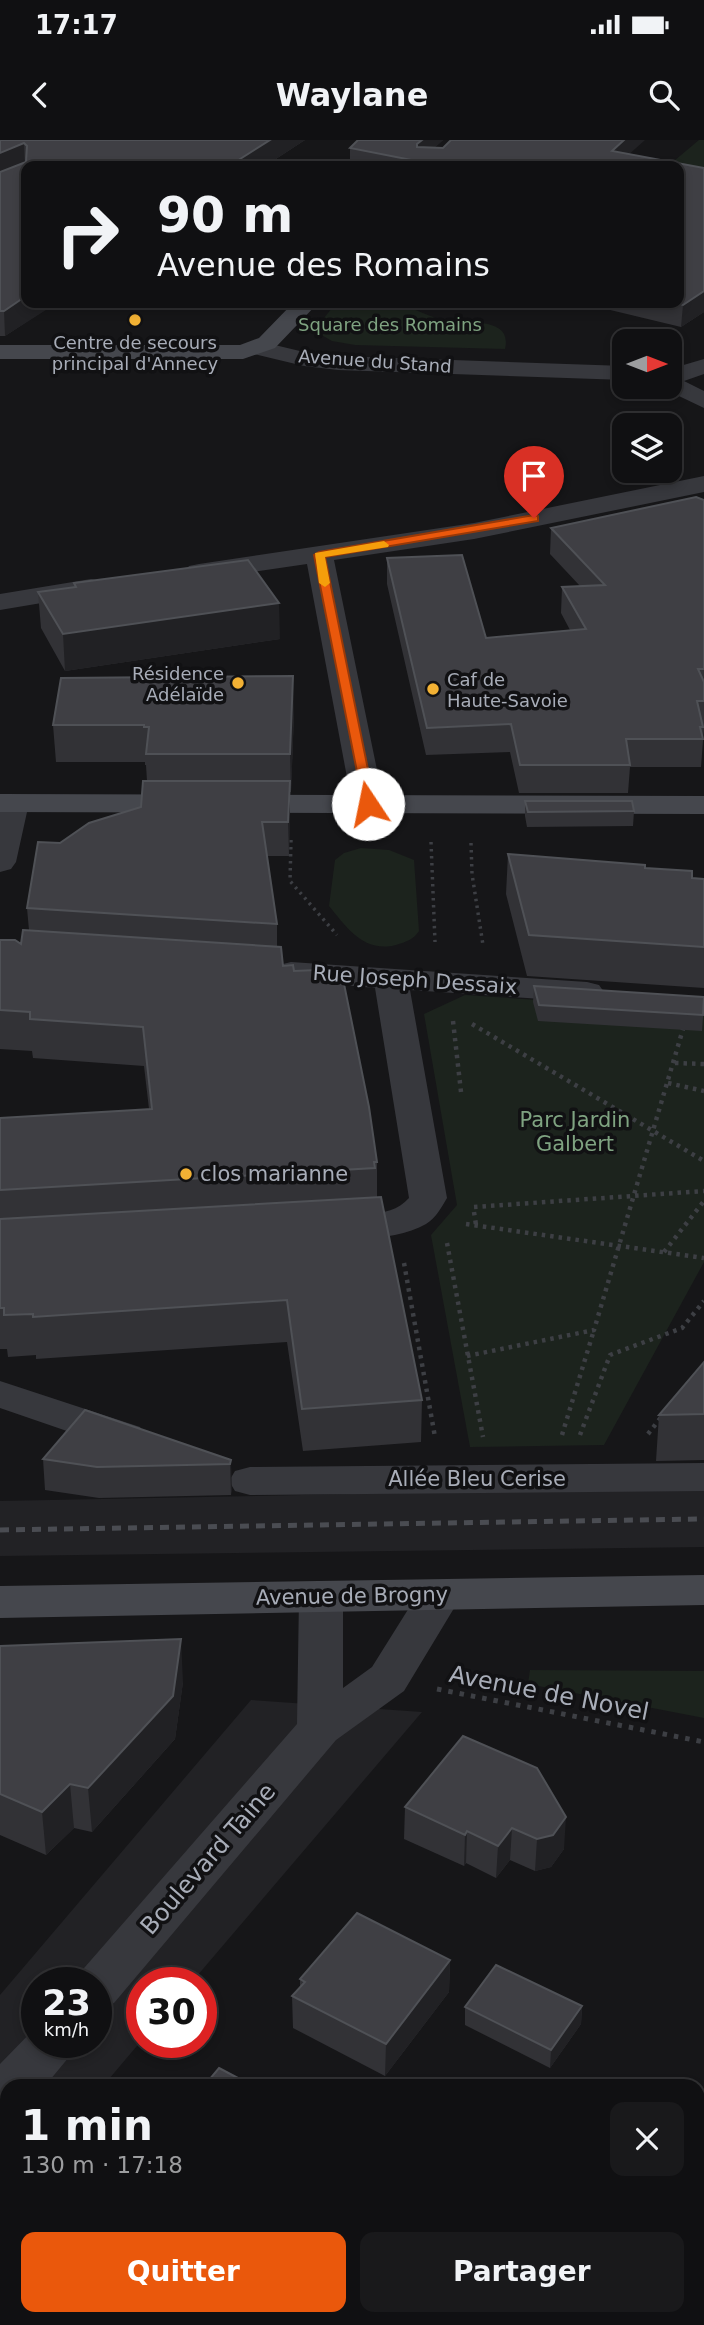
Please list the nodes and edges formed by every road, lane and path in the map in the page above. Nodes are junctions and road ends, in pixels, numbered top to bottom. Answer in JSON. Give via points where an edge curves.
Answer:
{"nodes":[{"id":1,"x":302,"y":308,"type":"edge"},
{"id":2,"x":258,"y":348,"type":"junction"},
{"id":3,"x":0,"y":352,"type":"edge"},
{"id":4,"x":704,"y":366,"type":"edge"},
{"id":5,"x":612,"y":373,"type":"edge"},
{"id":6,"x":682,"y":373,"type":"edge"},
{"id":7,"x":682,"y":389,"type":"edge"},
{"id":8,"x":704,"y":401,"type":"edge"},
{"id":9,"x":704,"y":484,"type":"edge"},
{"id":10,"x":319,"y":555,"type":"junction"},
{"id":11,"x":177,"y":575,"type":"edge"},
{"id":12,"x":113,"y":584,"type":"edge"},
{"id":13,"x":0,"y":590,"type":"edge"},
{"id":14,"x":36,"y":595,"type":"junction"},
{"id":15,"x":0,"y":602,"type":"edge"},
{"id":16,"x":7,"y":803,"type":"edge"},
{"id":17,"x":292,"y":804,"type":"junction"},
{"id":18,"x":368,"y":804,"type":"junction"},
{"id":19,"x":432,"y":804,"type":"junction"},
{"id":20,"x":704,"y":805,"type":"edge"},
{"id":21,"x":471,"y":834,"type":"dead end"},
{"id":22,"x":0,"y":862,"type":"edge"},
{"id":23,"x":264,"y":970,"type":"edge"},
{"id":24,"x":346,"y":976,"type":"junction"},
{"id":25,"x":391,"y":978,"type":"junction"},
{"id":26,"x":437,"y":982,"type":"junction"},
{"id":27,"x":482,"y":985,"type":"junction"},
{"id":28,"x":613,"y":993,"type":"edge"},
{"id":29,"x":672,"y":1028,"type":"edge"},
{"id":30,"x":675,"y":1062,"type":"junction"},
{"id":31,"x":704,"y":1065,"type":"edge"},
{"id":32,"x":668,"y":1083,"type":"junction"},
{"id":33,"x":704,"y":1091,"type":"edge"},
{"id":34,"x":461,"y":1096,"type":"dead end"},
{"id":35,"x":653,"y":1130,"type":"junction"},
{"id":36,"x":704,"y":1161,"type":"edge"},
{"id":37,"x":704,"y":1191,"type":"edge"},
{"id":38,"x":472,"y":1193,"type":"dead end"},
{"id":39,"x":633,"y":1196,"type":"junction"},
{"id":40,"x":704,"y":1201,"type":"edge"},
{"id":41,"x":474,"y":1207,"type":"junction"},
{"id":42,"x":396,"y":1222,"type":"junction"},
{"id":43,"x":454,"y":1223,"type":"dead end"},
{"id":44,"x":476,"y":1225,"type":"junction"},
{"id":45,"x":301,"y":1228,"type":"edge"},
{"id":46,"x":446,"y":1236,"type":"dead end"},
{"id":47,"x":617,"y":1245,"type":"junction"},
{"id":48,"x":664,"y":1252,"type":"junction"},
{"id":49,"x":704,"y":1258,"type":"edge"},
{"id":50,"x":704,"y":1301,"type":"edge"},
{"id":51,"x":594,"y":1330,"type":"junction"},
{"id":52,"x":467,"y":1356,"type":"junction"},
{"id":53,"x":426,"y":1392,"type":"dead end"},
{"id":54,"x":0,"y":1394,"type":"edge"},
{"id":55,"x":669,"y":1406,"type":"edge"},
{"id":56,"x":651,"y":1428,"type":"dead end"},
{"id":57,"x":153,"y":1447,"type":"edge"},
{"id":58,"x":569,"y":1466,"type":"junction"},
{"id":59,"x":704,"y":1477,"type":"edge"},
{"id":60,"x":491,"y":1479,"type":"junction"},
{"id":61,"x":250,"y":1481,"type":"dead end"},
{"id":62,"x":704,"y":1590,"type":"edge"},
{"id":63,"x":440,"y":1595,"type":"junction"},
{"id":64,"x":321,"y":1597,"type":"junction"},
{"id":65,"x":0,"y":1602,"type":"edge"},
{"id":66,"x":388,"y":1679,"type":"junction"},
{"id":67,"x":320,"y":1728,"type":"junction"},
{"id":68,"x":704,"y":1742,"type":"edge"},
{"id":69,"x":112,"y":1970,"type":"edge"},
{"id":70,"x":37,"y":2058,"type":"edge"},
{"id":71,"x":19,"y":2079,"type":"edge"}],
"edges":[{"from":1,"to":2,"type":"main road"},
{"from":2,"to":3,"type":"main road","name":"Avenue du Stand","via":[[220,354]]},
{"from":2,"to":5,"type":"street","name":"Avenue du Stand","via":[[338,363]]},
{"from":4,"to":6,"type":"street"},
{"from":7,"to":8,"type":"street"},
{"from":9,"to":10,"type":"street","via":[[474,531]]},
{"from":10,"to":11,"type":"street"},
{"from":10,"to":18,"type":"street"},
{"from":12,"to":14,"type":"street"},
{"from":13,"to":14,"type":"street"},
{"from":14,"to":15,"type":"street"},
{"from":16,"to":17,"type":"main road"},
{"from":16,"to":22,"type":"street"},
{"from":17,"to":18,"type":"main road"},
{"from":17,"to":24,"type":"path","via":[[290,881],[351,951]]},
{"from":18,"to":19,"type":"main road"},
{"from":19,"to":20,"type":"main road"},
{"from":19,"to":26,"type":"path"},
{"from":21,"to":27,"type":"path","via":[[472,874],[485,955]]},
{"from":23,"to":24,"type":"street","name":"Rue Joseph Dessaix"},
{"from":24,"to":25,"type":"street","name":"Rue Joseph Dessaix"},
{"from":25,"to":26,"type":"street","name":"Rue Joseph Dessaix"},
{"from":25,"to":42,"type":"street","via":[[428,1190],[425,1206]]},
{"from":26,"to":27,"type":"street","name":"Rue Joseph Dessaix"},
{"from":27,"to":28,"type":"street","name":"Rue Joseph Dessaix"},
{"from":29,"to":30,"type":"path","via":[[685,1029]]},
{"from":30,"to":31,"type":"path"},
{"from":30,"to":32,"type":"path"},
{"from":32,"to":33,"type":"path"},
{"from":32,"to":35,"type":"path"},
{"from":34,"to":35,"type":"path","via":[[452,1013]]},
{"from":35,"to":36,"type":"path"},
{"from":35,"to":39,"type":"path"},
{"from":37,"to":39,"type":"path"},
{"from":38,"to":41,"type":"path"},
{"from":39,"to":41,"type":"path"},
{"from":39,"to":47,"type":"path"},
{"from":40,"to":48,"type":"path"},
{"from":41,"to":44,"type":"path"},
{"from":42,"to":45,"type":"street"},
{"from":42,"to":53,"type":"path"},
{"from":43,"to":44,"type":"path"},
{"from":44,"to":47,"type":"path"},
{"from":46,"to":52,"type":"path"},
{"from":47,"to":48,"type":"path"},
{"from":47,"to":51,"type":"path"},
{"from":48,"to":49,"type":"path"},
{"from":50,"to":58,"type":"path","via":[[682,1328],[610,1355]]},
{"from":51,"to":52,"type":"path"},
{"from":51,"to":58,"type":"path","via":[[556,1452]]},
{"from":52,"to":60,"type":"path"},
{"from":54,"to":57,"type":"street"},
{"from":55,"to":56,"type":"path"},
{"from":58,"to":59,"type":"street","name":"Allée Bleu Cerise"},
{"from":58,"to":60,"type":"street","name":"Allée Bleu Cerise"},
{"from":60,"to":61,"type":"street","name":"Allée Bleu Cerise"},
{"from":62,"to":63,"type":"main road","name":"Avenue de Brogny"},
{"from":63,"to":64,"type":"main road","name":"Avenue de Brogny"},
{"from":63,"to":66,"type":"street","name":"Boulevard Taine"},
{"from":64,"to":65,"type":"main road","name":"Avenue de Brogny"},
{"from":64,"to":67,"type":"street"},
{"from":66,"to":67,"type":"street","name":"Boulevard Taine"},
{"from":66,"to":68,"type":"path","name":"Avenue de Novel"},
{"from":67,"to":69,"type":"street","name":"Boulevard Taine"},
{"from":70,"to":71,"type":"street"}]}
